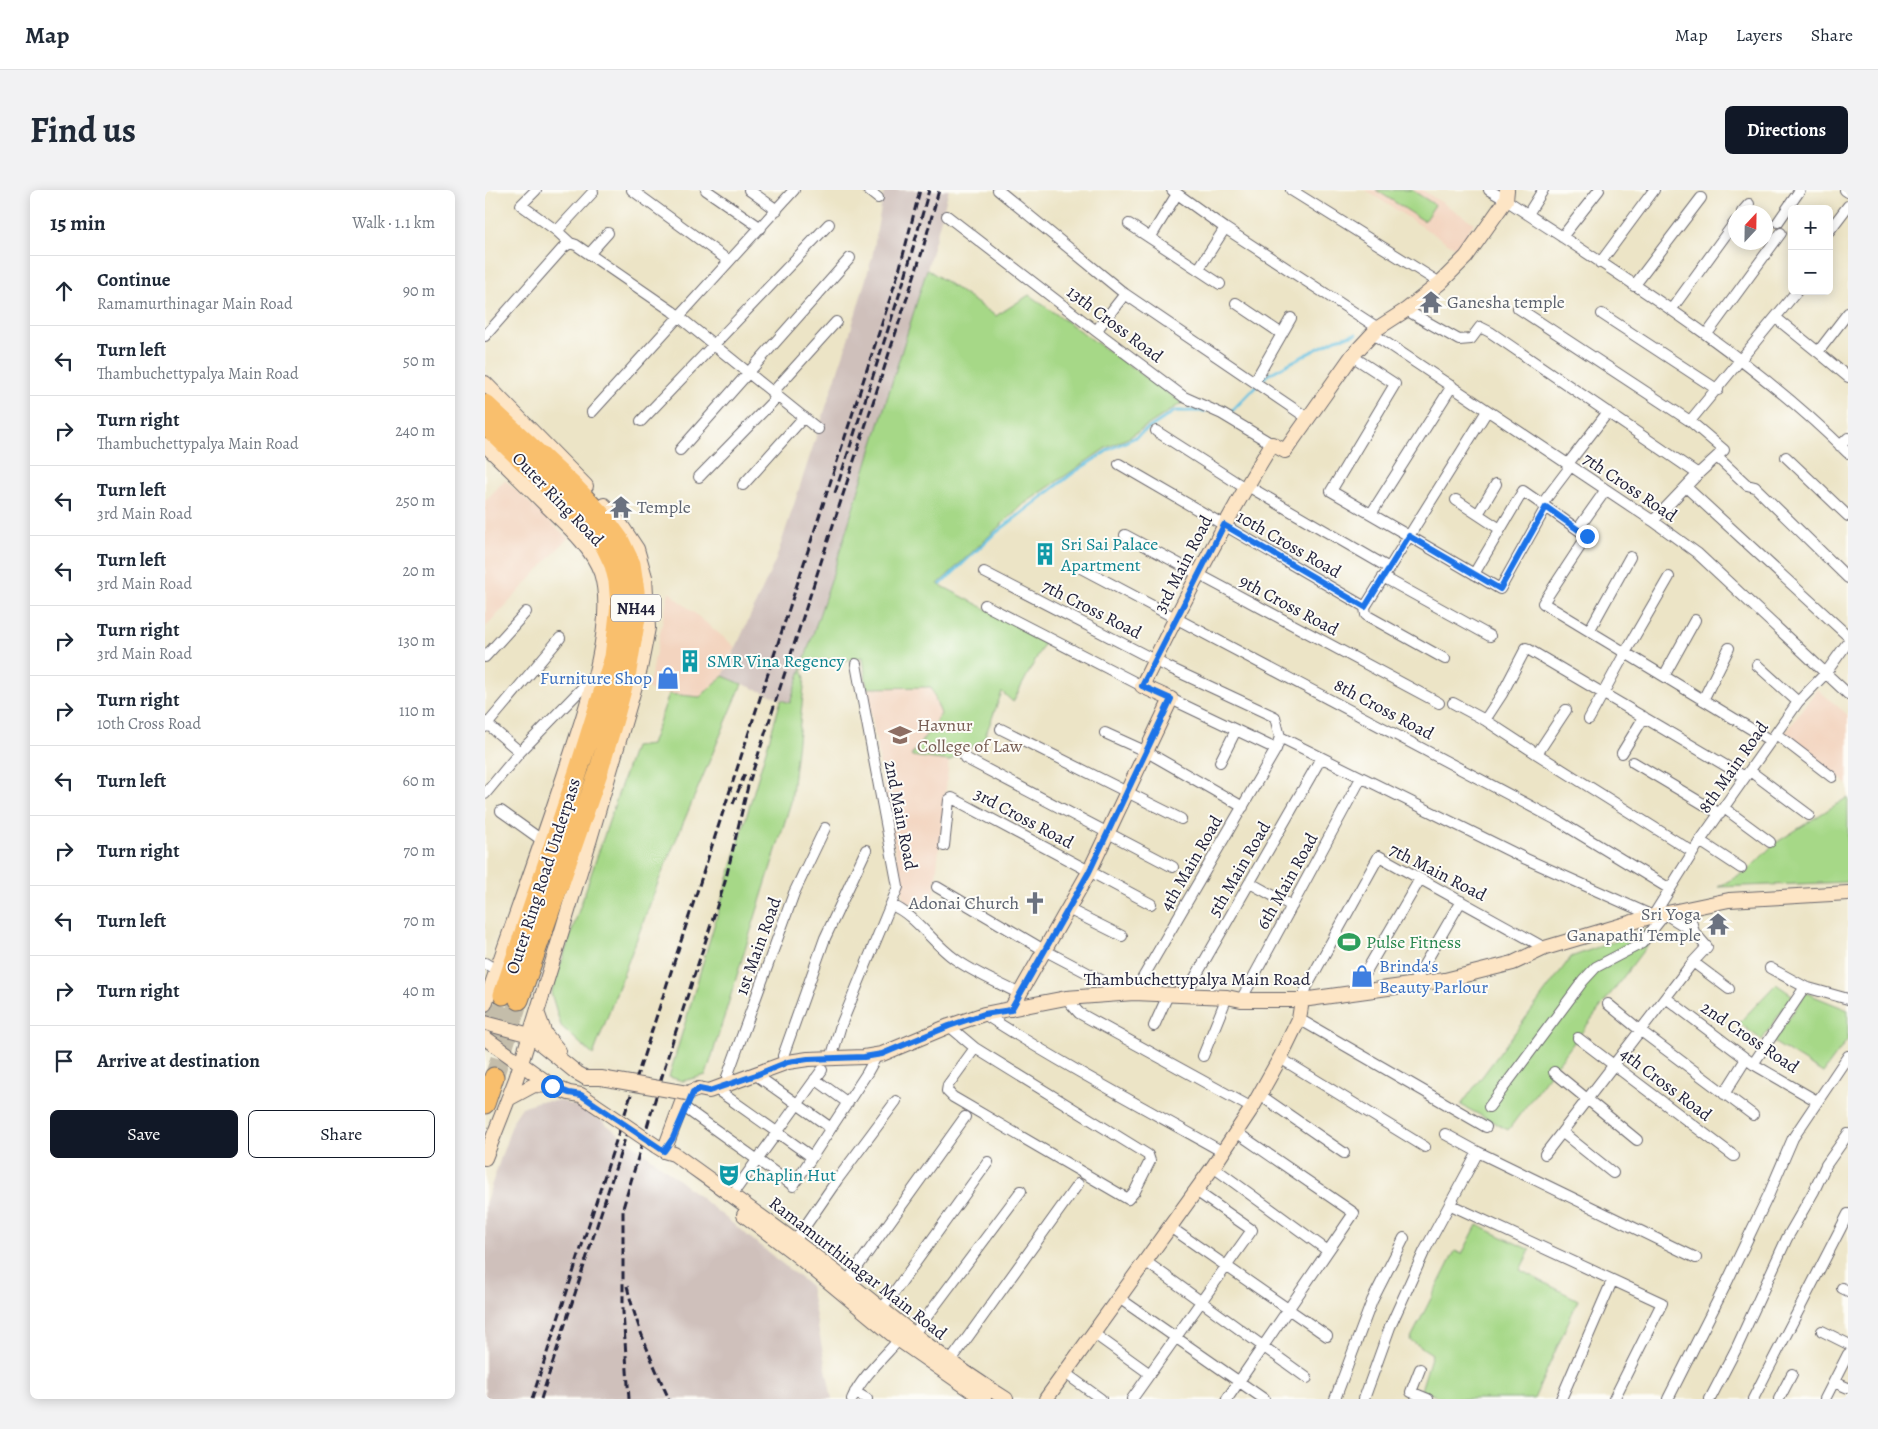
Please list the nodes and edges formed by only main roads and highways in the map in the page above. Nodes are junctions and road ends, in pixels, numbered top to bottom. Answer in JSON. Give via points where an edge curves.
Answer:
{"nodes":[{"id":1,"x":492,"y":412,"type":"edge"},
{"id":2,"x":577,"y":756,"type":"joint"},
{"id":3,"x":598,"y":773,"type":"joint"},
{"id":4,"x":496,"y":999,"type":"edge"},
{"id":5,"x":494,"y":1077,"type":"tunnel mouth"},
{"id":6,"x":485,"y":1104,"type":"edge"}],
"edges":[{"from":1,"to":2,"type":"highway","name":"Outer Ring Road","number":"NH44","via":[[605,546],[618,581],[620,605],[614,657]]},
{"from":1,"to":3,"type":"highway","name":"Outer Ring Road","number":"NH44","via":[[603,517],[631,564],[636,618],[627,671]]},
{"from":2,"to":4,"type":"highway","name":"Outer Ring Road Underpass","number":"NH44"},
{"from":3,"to":4,"type":"highway","name":"Outer Ring Road Underpass","number":"NH44"},
{"from":5,"to":6,"type":"highway"}]}
